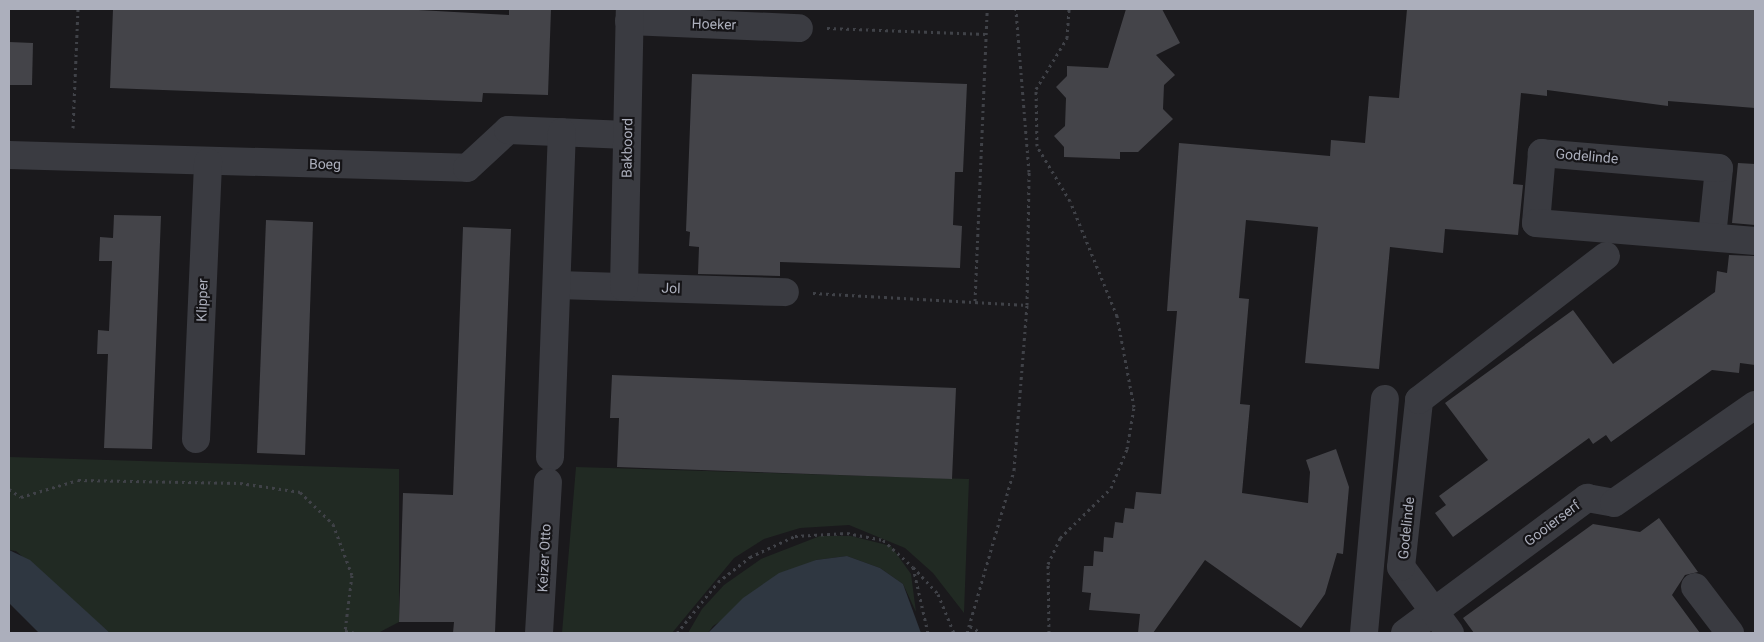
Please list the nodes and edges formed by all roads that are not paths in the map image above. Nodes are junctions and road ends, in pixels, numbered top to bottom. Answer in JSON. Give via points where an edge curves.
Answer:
{"nodes":[{"id":1,"x":630,"y":15,"type":"edge"},
{"id":2,"x":799,"y":28,"type":"road end"},
{"id":3,"x":562,"y":132,"type":"junction"},
{"id":4,"x":627,"y":134,"type":"junction"},
{"id":5,"x":9,"y":155,"type":"edge"},
{"id":6,"x":208,"y":162,"type":"junction"},
{"id":7,"x":1712,"y":237,"type":"junction"},
{"id":8,"x":1755,"y":241,"type":"edge"},
{"id":9,"x":1606,"y":256,"type":"dead end"},
{"id":10,"x":558,"y":285,"type":"junction"},
{"id":11,"x":624,"y":287,"type":"junction"},
{"id":12,"x":785,"y":292,"type":"road end"},
{"id":13,"x":1385,"y":399,"type":"dead end"},
{"id":14,"x":1755,"y":404,"type":"edge"},
{"id":15,"x":196,"y":439,"type":"dead end"},
{"id":16,"x":1695,"y":588,"type":"dead end"},
{"id":17,"x":1434,"y":612,"type":"junction"},
{"id":18,"x":1724,"y":631,"type":"edge"},
{"id":19,"x":539,"y":633,"type":"edge"},
{"id":20,"x":1364,"y":633,"type":"edge"},
{"id":21,"x":1405,"y":633,"type":"edge"},
{"id":22,"x":1450,"y":633,"type":"edge"}],
"edges":[{"from":1,"to":2,"type":"street","name":"Hoeker"},
{"from":1,"to":4,"type":"street","name":"Bakboord"},
{"from":3,"to":4,"type":"street","name":"Boeg"},
{"from":3,"to":6,"type":"street","name":"Boeg","via":[[508,130],[467,168]]},
{"from":3,"to":10,"type":"street"},
{"from":4,"to":11,"type":"street","name":"Bakboord"},
{"from":5,"to":6,"type":"street","name":"Boeg"},
{"from":6,"to":15,"type":"street","name":"Klipper"},
{"from":7,"to":7,"type":"street","name":"Godelinde","via":[[1536,222],[1542,153],[1719,168]]},
{"from":7,"to":8,"type":"street","name":"Godelinde"},
{"from":9,"to":17,"type":"street","name":"Godelinde","via":[[1419,400],[1402,567]]},
{"from":10,"to":11,"type":"street","name":"Jol"},
{"from":10,"to":19,"type":"street","name":"Keizer Otto"},
{"from":11,"to":12,"type":"street","name":"Jol"},
{"from":13,"to":20,"type":"street"},
{"from":14,"to":17,"type":"street","name":"Gooierserf","via":[[1614,503],[1586,498]]},
{"from":16,"to":18,"type":"street"},
{"from":17,"to":21,"type":"street","name":"Gooierserf"},
{"from":17,"to":22,"type":"street","name":"Godelinde"}]}
